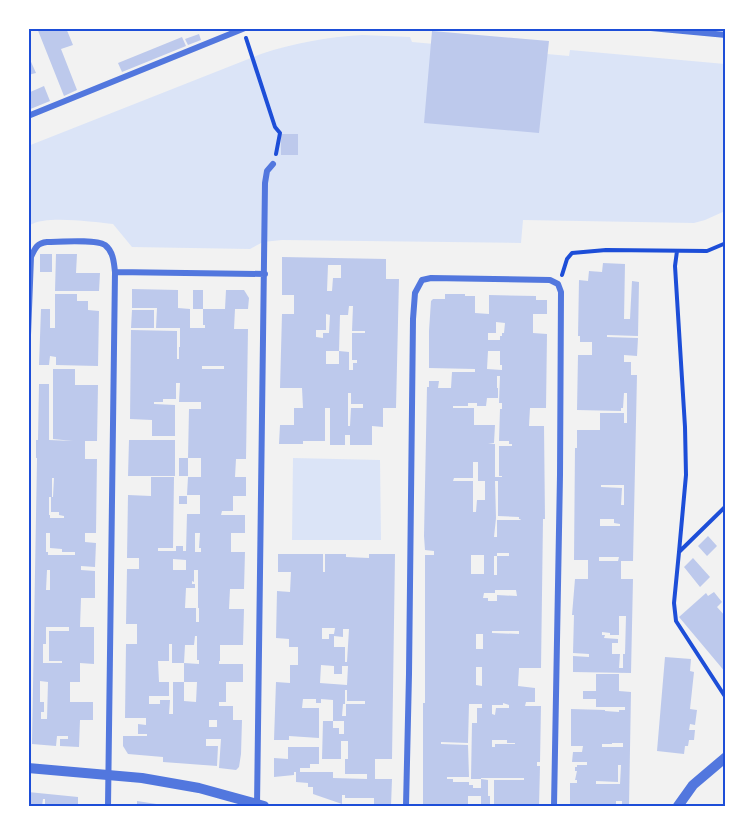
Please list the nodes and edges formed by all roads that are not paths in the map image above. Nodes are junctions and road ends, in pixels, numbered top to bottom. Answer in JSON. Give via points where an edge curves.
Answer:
{"nodes":[{"id":1,"x":651,"y":28,"type":"edge"},
{"id":2,"x":244,"y":29,"type":"edge"},
{"id":3,"x":726,"y":35,"type":"edge"},
{"id":4,"x":28,"y":116,"type":"edge"},
{"id":5,"x":273,"y":164,"type":"road end"},
{"id":6,"x":115,"y":272,"type":"junction"},
{"id":7,"x":265,"y":274,"type":"junction"},
{"id":8,"x":28,"y":335,"type":"edge"},
{"id":9,"x":726,"y":757,"type":"edge"},
{"id":10,"x":28,"y":768,"type":"edge"},
{"id":11,"x":108,"y":775,"type":"junction"},
{"id":12,"x":259,"y":806,"type":"edge"},
{"id":13,"x":108,"y":807,"type":"edge"},
{"id":14,"x":406,"y":807,"type":"edge"},
{"id":15,"x":554,"y":807,"type":"edge"},
{"id":16,"x":678,"y":807,"type":"edge"}],
"edges":[{"from":1,"to":3,"type":"street"},
{"from":2,"to":4,"type":"street"},
{"from":5,"to":7,"type":"street","via":[[267,171],[266,183]]},
{"from":6,"to":7,"type":"street"},
{"from":6,"to":8,"type":"street","via":[[110,251],[104,245],[40,243],[31,257]]},
{"from":6,"to":11,"type":"street"},
{"from":7,"to":12,"type":"street"},
{"from":9,"to":16,"type":"street","via":[[693,785]]},
{"from":10,"to":11,"type":"street"},
{"from":11,"to":12,"type":"street","via":[[199,788]]},
{"from":11,"to":13,"type":"street"},
{"from":14,"to":15,"type":"street","via":[[413,319],[415,293],[422,280],[431,278],[550,279],[561,292]]}]}
